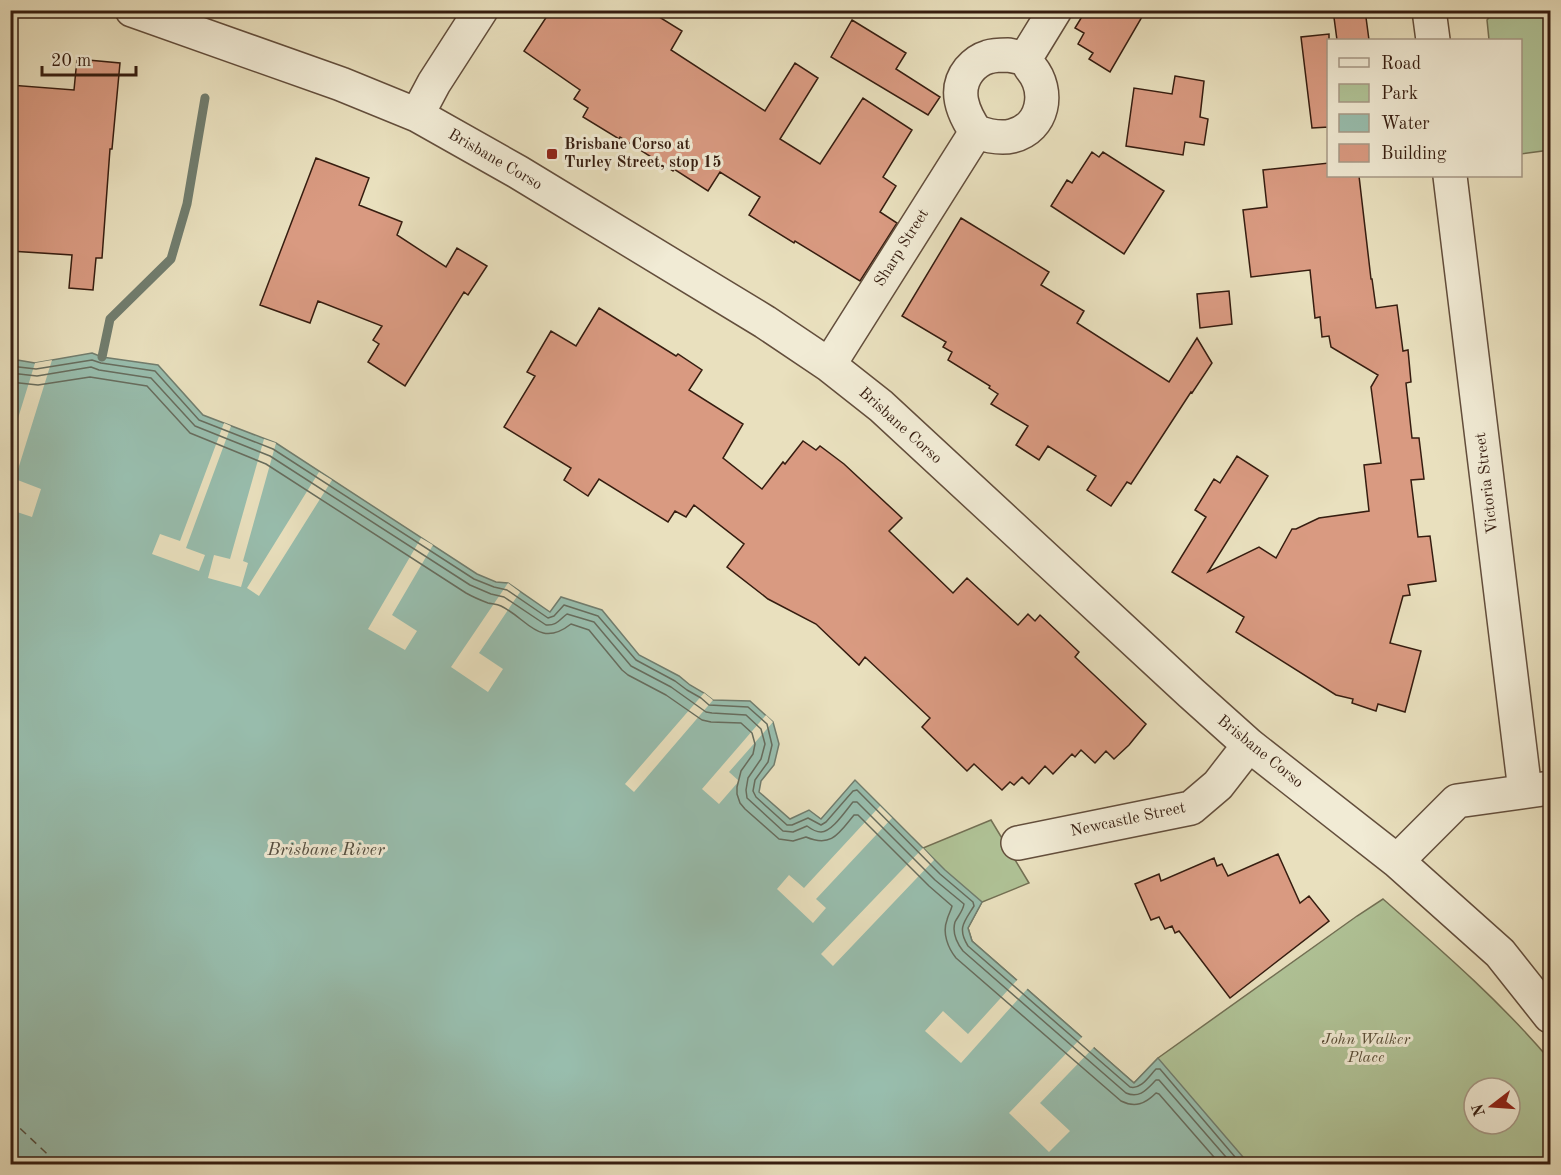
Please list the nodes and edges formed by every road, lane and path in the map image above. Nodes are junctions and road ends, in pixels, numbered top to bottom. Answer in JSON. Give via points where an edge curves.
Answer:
{"nodes":[{"id":1,"x":132,"y":10,"type":"edge"},
{"id":2,"x":481,"y":10,"type":"edge"},
{"id":3,"x":1055,"y":10,"type":"edge"},
{"id":4,"x":1429,"y":10,"type":"edge"},
{"id":5,"x":1433,"y":39,"type":"edge"},
{"id":6,"x":1025,"y":59,"type":"junction"},
{"id":7,"x":417,"y":115,"type":"junction"},
{"id":8,"x":976,"y":132,"type":"junction"},
{"id":9,"x":1449,"y":177,"type":"edge"},
{"id":10,"x":829,"y":365,"type":"junction"},
{"id":11,"x":1249,"y":745,"type":"junction"},
{"id":12,"x":1538,"y":790,"type":"edge"},
{"id":13,"x":1018,"y":843,"type":"dead end"},
{"id":14,"x":1397,"y":861,"type":"junction"},
{"id":15,"x":1551,"y":1016,"type":"edge"}],
"edges":[{"from":1,"to":7,"type":"street","name":"Brisbane Corso"},
{"from":2,"to":7,"type":"street"},
{"from":3,"to":6,"type":"street"},
{"from":4,"to":5,"type":"street"},
{"from":6,"to":8,"type":"street","via":[[1008,55],[987,57],[965,75],[960,99]]},
{"from":6,"to":8,"type":"street","via":[[1041,87],[1038,115],[1029,127],[1014,136],[1000,138]]},
{"from":7,"to":10,"type":"street","name":"Brisbane Corso","via":[[528,178]]},
{"from":8,"to":10,"type":"street","name":"Sharp Street"},
{"from":9,"to":12,"type":"street","name":"Victoria Street"},
{"from":10,"to":11,"type":"street","name":"Brisbane Corso","via":[[881,406]]},
{"from":11,"to":13,"type":"street","name":"Newcastle Street","via":[[1218,785],[1191,808]]},
{"from":11,"to":14,"type":"street","name":"Brisbane Corso"},
{"from":12,"to":14,"type":"street","via":[[1456,801]]},
{"from":14,"to":15,"type":"street","name":"Brisbane Corso","via":[[1500,953]]}]}
